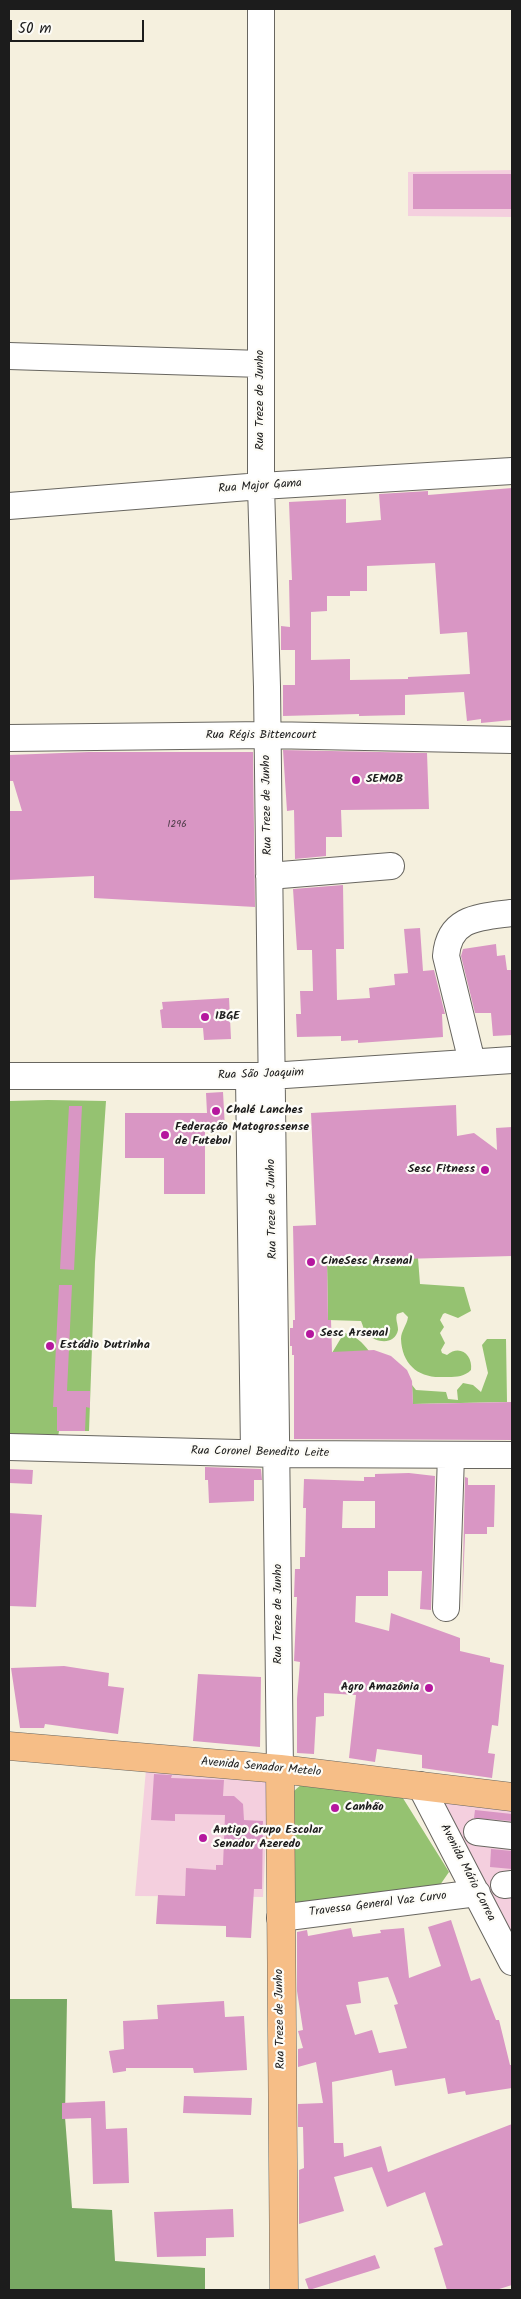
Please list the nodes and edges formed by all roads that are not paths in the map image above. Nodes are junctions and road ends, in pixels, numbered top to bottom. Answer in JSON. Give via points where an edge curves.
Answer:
{"nodes":[{"id":1,"x":261,"y":9,"type":"edge"},
{"id":2,"x":9,"y":356,"type":"edge"},
{"id":3,"x":261,"y":364,"type":"junction"},
{"id":4,"x":512,"y":471,"type":"edge"},
{"id":5,"x":261,"y":486,"type":"junction"},
{"id":6,"x":9,"y":506,"type":"edge"},
{"id":7,"x":267,"y":735,"type":"junction"},
{"id":8,"x":9,"y":738,"type":"edge"},
{"id":9,"x":512,"y":740,"type":"edge"},
{"id":10,"x":391,"y":866,"type":"dead end"},
{"id":11,"x":269,"y":876,"type":"junction"},
{"id":12,"x":511,"y":913,"type":"edge"},
{"id":13,"x":512,"y":1060,"type":"edge"},
{"id":14,"x":472,"y":1062,"type":"junction"},
{"id":15,"x":9,"y":1076,"type":"edge"},
{"id":16,"x":260,"y":1077,"type":"junction"},
{"id":17,"x":9,"y":1447,"type":"edge"},
{"id":18,"x":266,"y":1453,"type":"junction"},
{"id":19,"x":451,"y":1455,"type":"junction"},
{"id":20,"x":512,"y":1456,"type":"edge"},
{"id":21,"x":446,"y":1608,"type":"dead end"},
{"id":22,"x":9,"y":1746,"type":"edge"},
{"id":23,"x":280,"y":1768,"type":"junction"},
{"id":24,"x":420,"y":1784,"type":"junction"},
{"id":25,"x":512,"y":1797,"type":"edge"},
{"id":26,"x":477,"y":1832,"type":"dead end"},
{"id":27,"x":512,"y":1836,"type":"edge"},
{"id":28,"x":477,"y":1893,"type":"junction"},
{"id":29,"x":280,"y":1918,"type":"junction"},
{"id":30,"x":512,"y":1962,"type":"edge"},
{"id":31,"x":284,"y":2290,"type":"edge"}],
"edges":[{"from":1,"to":3,"type":"street","name":"Rua Treze de Junho"},
{"from":2,"to":3,"type":"street"},
{"from":3,"to":5,"type":"street","name":"Rua Treze de Junho"},
{"from":4,"to":5,"type":"street","name":"Rua Major Gama"},
{"from":5,"to":6,"type":"street","name":"Rua Major Gama"},
{"from":5,"to":7,"type":"street","name":"Rua Treze de Junho"},
{"from":7,"to":8,"type":"street","name":"Rua Régis Bittencourt"},
{"from":7,"to":9,"type":"street","name":"Rua Régis Bittencourt"},
{"from":7,"to":11,"type":"street","name":"Rua Treze de Junho"},
{"from":10,"to":11,"type":"street"},
{"from":11,"to":16,"type":"street","name":"Rua Treze de Junho"},
{"from":12,"to":14,"type":"street","via":[[471,919],[451,934],[447,944],[446,956]]},
{"from":13,"to":14,"type":"street","name":"Rua São Joaquim"},
{"from":14,"to":16,"type":"street","name":"Rua São Joaquim"},
{"from":15,"to":16,"type":"street","name":"Rua São Joaquim"},
{"from":16,"to":18,"type":"street","name":"Rua Treze de Junho"},
{"from":17,"to":18,"type":"street","name":"Rua Coronel Benedito Leite"},
{"from":18,"to":19,"type":"street","name":"Rua Coronel Benedito Leite"},
{"from":18,"to":23,"type":"street","name":"Rua Treze de Junho"},
{"from":19,"to":20,"type":"street","name":"Rua Coronel Benedito Leite"},
{"from":19,"to":21,"type":"street"},
{"from":22,"to":23,"type":"main road","name":"Avenida Senador Metelo"},
{"from":23,"to":24,"type":"main road","name":"Avenida Senador Metelo"},
{"from":23,"to":29,"type":"main road","name":"Rua Treze de Junho"},
{"from":24,"to":25,"type":"main road","name":"Avenida Senador Metelo"},
{"from":24,"to":28,"type":"street","name":"Avenida Mário Correa"},
{"from":26,"to":27,"type":"street"},
{"from":28,"to":29,"type":"street","name":"Travessa General Vaz Curvo"},
{"from":28,"to":30,"type":"street","name":"Avenida Mário Correa"},
{"from":29,"to":31,"type":"main road","name":"Rua Treze de Junho"}]}
